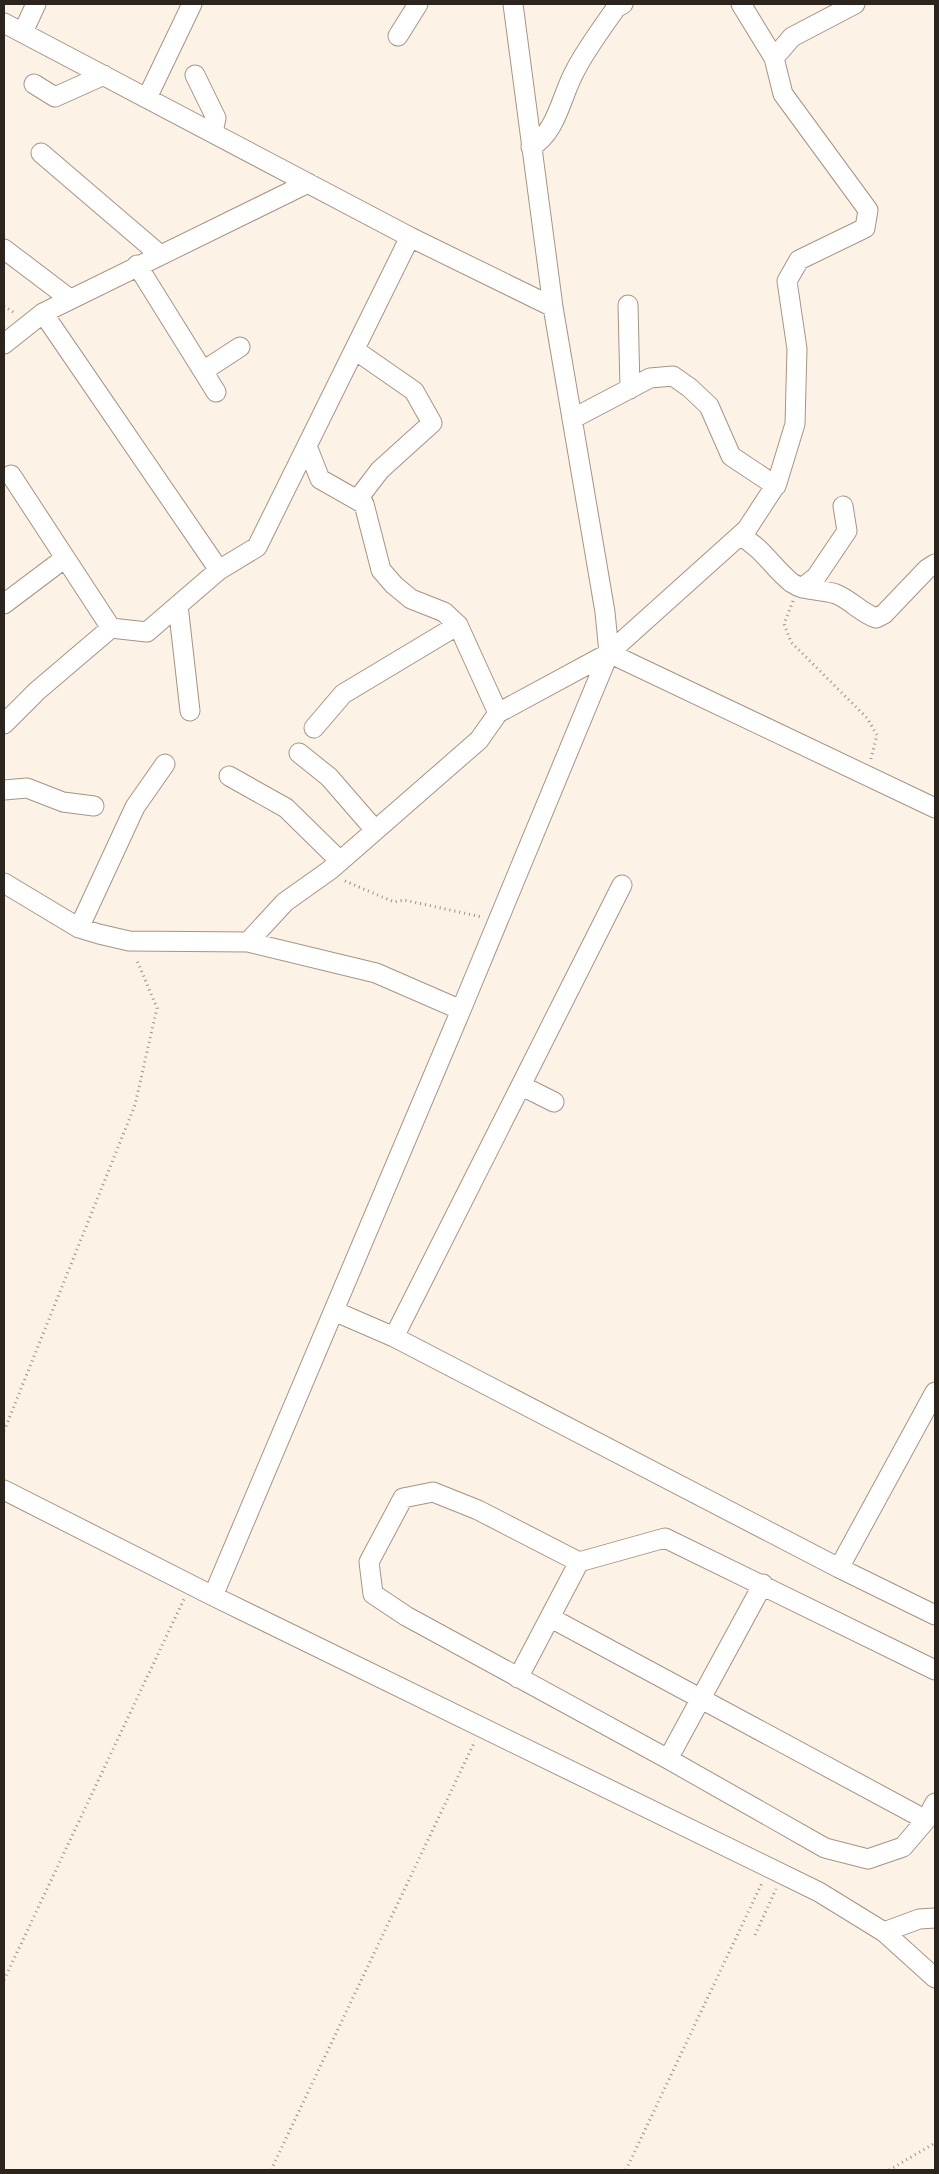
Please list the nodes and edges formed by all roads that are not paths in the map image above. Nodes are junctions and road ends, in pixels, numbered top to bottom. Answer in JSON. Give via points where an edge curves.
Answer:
{"nodes":[{"id":1,"x":36,"y":4,"type":"edge"},
{"id":2,"x":192,"y":4,"type":"edge"},
{"id":3,"x":418,"y":4,"type":"edge"},
{"id":4,"x":513,"y":4,"type":"edge"},
{"id":5,"x":741,"y":4,"type":"edge"},
{"id":6,"x":855,"y":4,"type":"edge"},
{"id":7,"x":617,"y":5,"type":"edge"},
{"id":8,"x":4,"y":23,"type":"edge"},
{"id":9,"x":23,"y":32,"type":"junction"},
{"id":10,"x":398,"y":36,"type":"dead end"},
{"id":11,"x":774,"y":58,"type":"junction"},
{"id":12,"x":104,"y":75,"type":"junction"},
{"id":13,"x":195,"y":75,"type":"dead end"},
{"id":14,"x":34,"y":84,"type":"dead end"},
{"id":15,"x":147,"y":98,"type":"junction"},
{"id":16,"x":213,"y":132,"type":"junction"},
{"id":17,"x":531,"y":147,"type":"junction"},
{"id":18,"x":42,"y":154,"type":"dead end"},
{"id":19,"x":308,"y":183,"type":"junction"},
{"id":20,"x":410,"y":237,"type":"junction"},
{"id":21,"x":4,"y":249,"type":"edge"},
{"id":22,"x":159,"y":254,"type":"junction"},
{"id":23,"x":137,"y":265,"type":"junction"},
{"id":24,"x":70,"y":299,"type":"junction"},
{"id":25,"x":628,"y":305,"type":"dead end"},
{"id":26,"x":553,"y":308,"type":"junction"},
{"id":27,"x":43,"y":313,"type":"junction"},
{"id":28,"x":4,"y":344,"type":"edge"},
{"id":29,"x":240,"y":347,"type":"dead end"},
{"id":30,"x":355,"y":350,"type":"junction"},
{"id":31,"x":203,"y":371,"type":"junction"},
{"id":32,"x":630,"y":389,"type":"junction"},
{"id":33,"x":216,"y":392,"type":"dead end"},
{"id":34,"x":572,"y":418,"type":"junction"},
{"id":35,"x":307,"y":446,"type":"junction"},
{"id":36,"x":6,"y":473,"type":"edge"},
{"id":37,"x":776,"y":486,"type":"junction"},
{"id":38,"x":356,"y":500,"type":"junction"},
{"id":39,"x":843,"y":506,"type":"dead end"},
{"id":40,"x":740,"y":536,"type":"junction"},
{"id":41,"x":65,"y":558,"type":"junction"},
{"id":42,"x":935,"y":564,"type":"edge"},
{"id":43,"x":219,"y":570,"type":"junction"},
{"id":44,"x":802,"y":588,"type":"junction"},
{"id":45,"x":4,"y":604,"type":"edge"},
{"id":46,"x":178,"y":605,"type":"junction"},
{"id":47,"x":458,"y":625,"type":"junction"},
{"id":48,"x":111,"y":628,"type":"junction"},
{"id":49,"x":609,"y":653,"type":"junction"},
{"id":50,"x":190,"y":711,"type":"dead end"},
{"id":51,"x":498,"y":713,"type":"junction"},
{"id":52,"x":4,"y":724,"type":"edge"},
{"id":53,"x":314,"y":728,"type":"dead end"},
{"id":54,"x":299,"y":753,"type":"dead end"},
{"id":55,"x":165,"y":764,"type":"dead end"},
{"id":56,"x":229,"y":776,"type":"dead end"},
{"id":57,"x":4,"y":790,"type":"edge"},
{"id":58,"x":94,"y":806,"type":"dead end"},
{"id":59,"x":935,"y":808,"type":"edge"},
{"id":60,"x":375,"y":830,"type":"junction"},
{"id":61,"x":336,"y":865,"type":"junction"},
{"id":62,"x":4,"y":883,"type":"edge"},
{"id":63,"x":622,"y":885,"type":"dead end"},
{"id":64,"x":79,"y":928,"type":"junction"},
{"id":65,"x":248,"y":942,"type":"junction"},
{"id":66,"x":461,"y":1010,"type":"junction"},
{"id":67,"x":522,"y":1086,"type":"junction"},
{"id":68,"x":554,"y":1102,"type":"dead end"},
{"id":69,"x":334,"y":1311,"type":"junction"},
{"id":70,"x":394,"y":1337,"type":"junction"},
{"id":71,"x":935,"y":1392,"type":"edge"},
{"id":72,"x":4,"y":1490,"type":"edge"},
{"id":73,"x":579,"y":1562,"type":"junction"},
{"id":74,"x":839,"y":1568,"type":"junction"},
{"id":75,"x":763,"y":1584,"type":"junction"},
{"id":76,"x":213,"y":1596,"type":"junction"},
{"id":77,"x":935,"y":1614,"type":"edge"},
{"id":78,"x":551,"y":1618,"type":"junction"},
{"id":79,"x":935,"y":1670,"type":"edge"},
{"id":80,"x":518,"y":1678,"type":"junction"},
{"id":81,"x":700,"y":1700,"type":"junction"},
{"id":82,"x":668,"y":1759,"type":"junction"},
{"id":83,"x":935,"y":1803,"type":"edge"},
{"id":84,"x":926,"y":1820,"type":"junction"},
{"id":85,"x":935,"y":1918,"type":"edge"},
{"id":86,"x":884,"y":1932,"type":"junction"},
{"id":87,"x":935,"y":1978,"type":"edge"}],
"edges":[{"from":1,"to":9,"type":"street"},
{"from":2,"to":15,"type":"street"},
{"from":3,"to":10,"type":"street"},
{"from":4,"to":17,"type":"street"},
{"from":5,"to":11,"type":"street"},
{"from":6,"to":11,"type":"street","via":[[792,37]]},
{"from":7,"to":17,"type":"street","via":[[575,70],[550,130]]},
{"from":8,"to":9,"type":"street"},
{"from":9,"to":12,"type":"street"},
{"from":11,"to":37,"type":"street","via":[[783,94],[868,210],[865,228],[799,260],[787,281],[797,348],[795,424]]},
{"from":12,"to":14,"type":"street","via":[[55,97]]},
{"from":12,"to":15,"type":"street"},
{"from":13,"to":16,"type":"street","via":[[216,118]]},
{"from":15,"to":16,"type":"street"},
{"from":16,"to":19,"type":"street"},
{"from":17,"to":26,"type":"street"},
{"from":18,"to":22,"type":"street"},
{"from":19,"to":20,"type":"street"},
{"from":19,"to":22,"type":"street"},
{"from":20,"to":26,"type":"street"},
{"from":20,"to":30,"type":"street"},
{"from":21,"to":24,"type":"street"},
{"from":22,"to":23,"type":"street"},
{"from":23,"to":24,"type":"street"},
{"from":23,"to":31,"type":"street"},
{"from":24,"to":27,"type":"street"},
{"from":25,"to":32,"type":"street"},
{"from":26,"to":34,"type":"street"},
{"from":27,"to":28,"type":"street"},
{"from":27,"to":43,"type":"street"},
{"from":29,"to":31,"type":"street"},
{"from":30,"to":35,"type":"street"},
{"from":30,"to":38,"type":"street","via":[[414,391],[438,422],[380,470]]},
{"from":31,"to":33,"type":"street"},
{"from":32,"to":34,"type":"street"},
{"from":32,"to":37,"type":"street","via":[[650,378],[673,376],[709,406],[731,456]]},
{"from":34,"to":49,"type":"street"},
{"from":35,"to":38,"type":"street","via":[[320,480]]},
{"from":35,"to":43,"type":"street","via":[[257,547]]},
{"from":36,"to":41,"type":"street"},
{"from":37,"to":40,"type":"street"},
{"from":38,"to":47,"type":"street","via":[[364,504],[381,570],[411,598],[444,612]]},
{"from":39,"to":44,"type":"street","via":[[847,531],[816,577]]},
{"from":40,"to":44,"type":"street","via":[[752,542],[791,582]]},
{"from":40,"to":49,"type":"street"},
{"from":41,"to":45,"type":"street"},
{"from":41,"to":48,"type":"street"},
{"from":42,"to":44,"type":"street","via":[[876,618],[866,615],[838,594]]},
{"from":43,"to":46,"type":"street"},
{"from":46,"to":48,"type":"street","via":[[147,632]]},
{"from":46,"to":50,"type":"street"},
{"from":47,"to":51,"type":"street"},
{"from":47,"to":53,"type":"street","via":[[343,694]]},
{"from":48,"to":52,"type":"street","via":[[37,691]]},
{"from":49,"to":51,"type":"street"},
{"from":49,"to":59,"type":"street"},
{"from":49,"to":66,"type":"street"},
{"from":51,"to":60,"type":"street","via":[[479,740]]},
{"from":54,"to":60,"type":"street","via":[[329,777]]},
{"from":55,"to":64,"type":"street","via":[[135,807]]},
{"from":56,"to":61,"type":"street","via":[[286,808]]},
{"from":57,"to":58,"type":"street","via":[[27,788],[63,802]]},
{"from":60,"to":61,"type":"street"},
{"from":61,"to":65,"type":"street","via":[[285,902]]},
{"from":62,"to":64,"type":"street"},
{"from":63,"to":67,"type":"street"},
{"from":64,"to":65,"type":"street","via":[[129,941]]},
{"from":65,"to":66,"type":"street","via":[[376,973]]},
{"from":66,"to":69,"type":"street"},
{"from":67,"to":68,"type":"street"},
{"from":67,"to":70,"type":"street"},
{"from":69,"to":70,"type":"street"},
{"from":69,"to":76,"type":"street"},
{"from":70,"to":74,"type":"street"},
{"from":71,"to":74,"type":"street"},
{"from":72,"to":76,"type":"street"},
{"from":73,"to":75,"type":"street","via":[[665,1538]]},
{"from":73,"to":78,"type":"street"},
{"from":73,"to":80,"type":"street","via":[[478,1510],[433,1492],[403,1498],[369,1562],[373,1594]]},
{"from":74,"to":77,"type":"street"},
{"from":75,"to":79,"type":"street"},
{"from":75,"to":81,"type":"street"},
{"from":76,"to":86,"type":"street","via":[[819,1892]]},
{"from":78,"to":80,"type":"street"},
{"from":78,"to":81,"type":"street"},
{"from":80,"to":82,"type":"street"},
{"from":81,"to":82,"type":"street"},
{"from":81,"to":84,"type":"street"},
{"from":82,"to":84,"type":"street","via":[[826,1848],[868,1859],[903,1847]]},
{"from":83,"to":84,"type":"street"},
{"from":85,"to":86,"type":"street","via":[[920,1919]]},
{"from":86,"to":87,"type":"street"}]}
